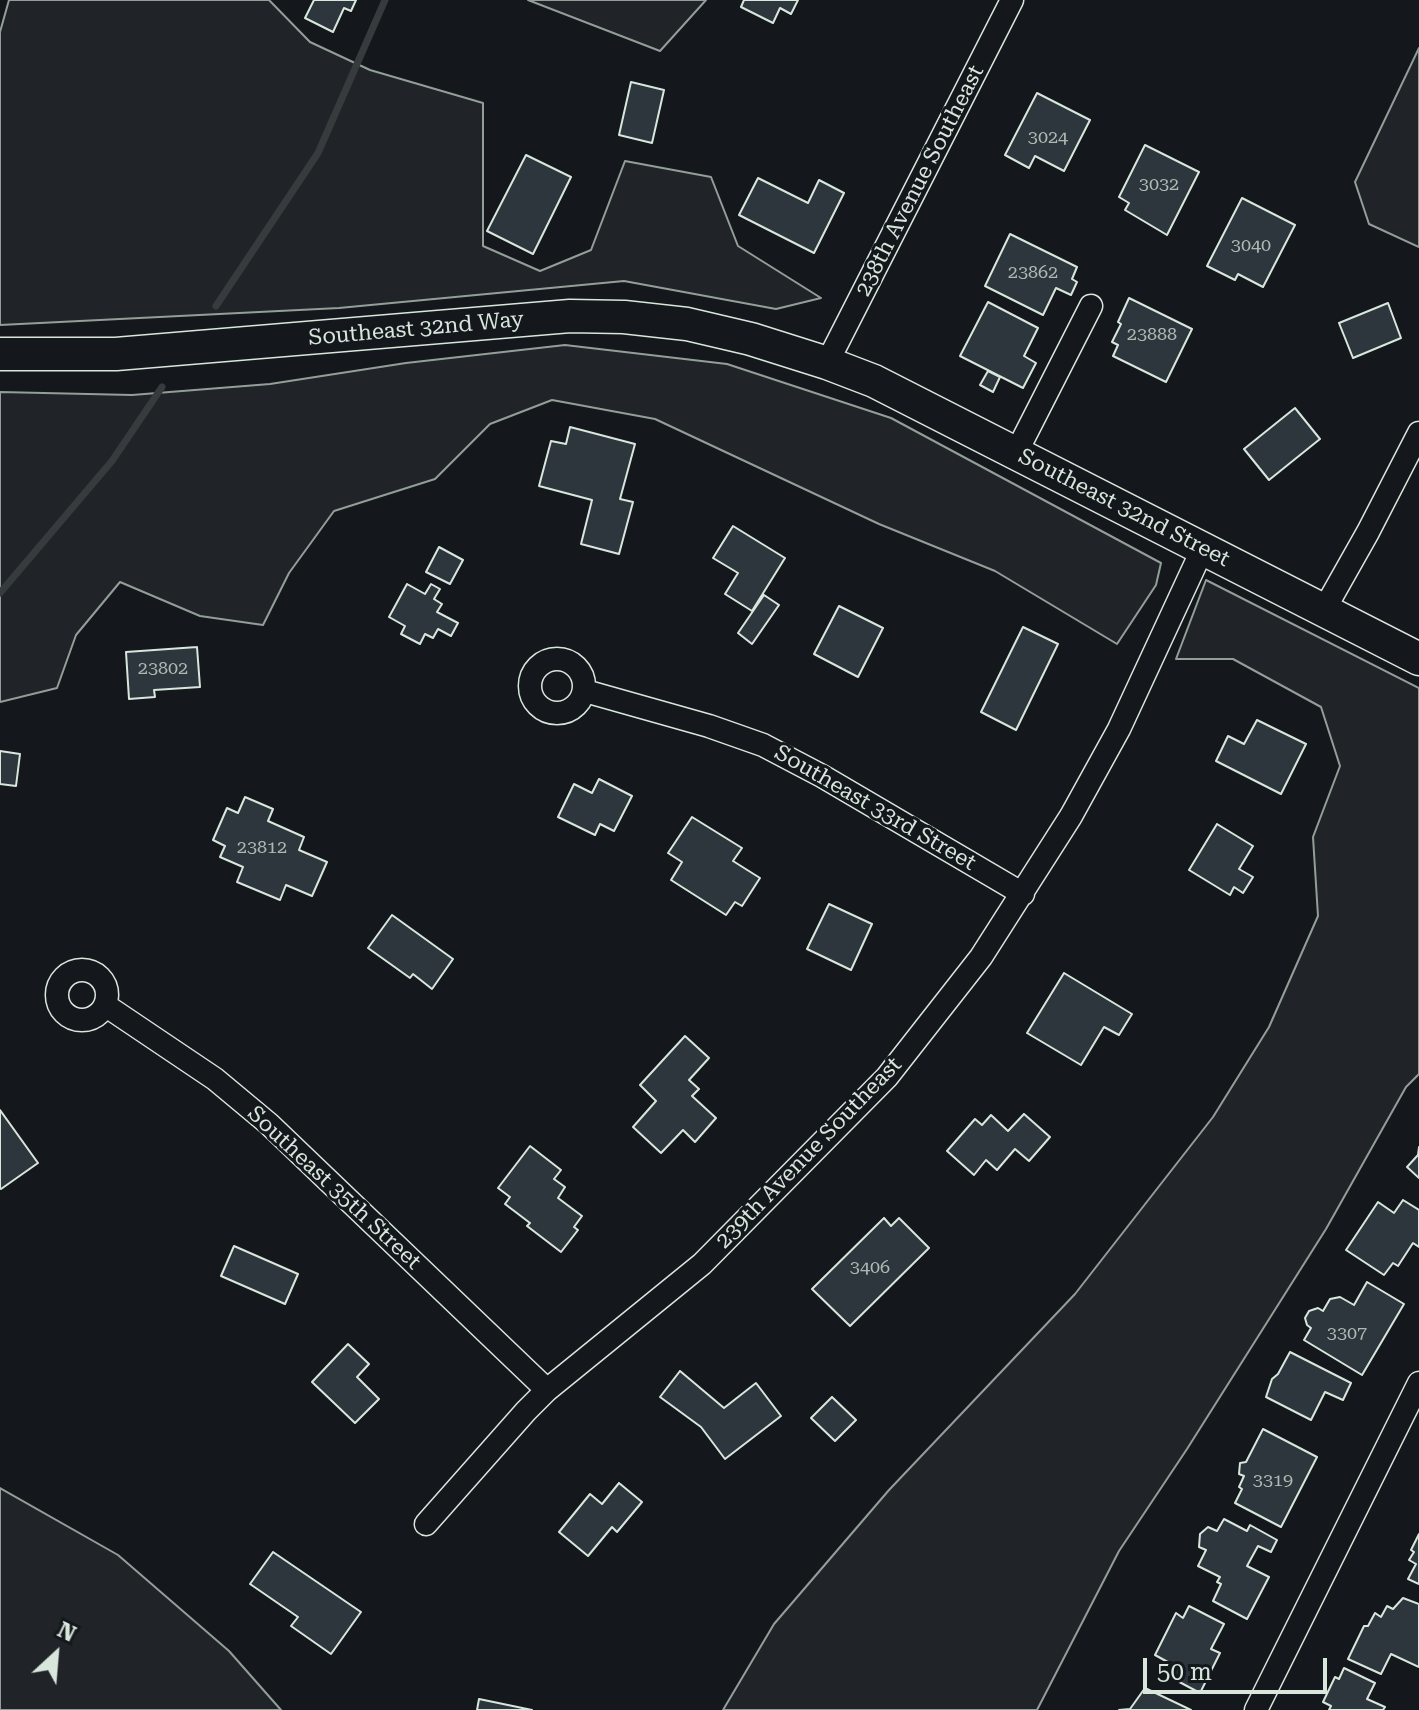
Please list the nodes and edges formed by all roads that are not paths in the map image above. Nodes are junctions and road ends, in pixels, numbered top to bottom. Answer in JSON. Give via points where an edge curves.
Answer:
{"nodes":[{"id":1,"x":1012,"y":0,"type":"edge"},
{"id":2,"x":1091,"y":306,"type":"dead end"},
{"id":3,"x":0,"y":354,"type":"edge"},
{"id":4,"x":827,"y":363,"type":"junction"},
{"id":5,"x":1419,"y":433,"type":"edge"},
{"id":6,"x":1016,"y":453,"type":"junction"},
{"id":7,"x":1203,"y":548,"type":"junction"},
{"id":8,"x":1324,"y":610,"type":"junction"},
{"id":9,"x":1419,"y":659,"type":"edge"},
{"id":10,"x":585,"y":691,"type":"dead end"},
{"id":11,"x":1023,"y":894,"type":"junction"},
{"id":12,"x":105,"y":1005,"type":"dead end"},
{"id":13,"x":1419,"y":1383,"type":"edge"},
{"id":14,"x":547,"y":1390,"type":"junction"},
{"id":15,"x":426,"y":1524,"type":"dead end"},
{"id":16,"x":1256,"y":1710,"type":"edge"}],
"edges":[{"from":1,"to":4,"type":"street","name":"238th Avenue Southeast"},
{"from":2,"to":6,"type":"street"},
{"from":3,"to":4,"type":"street","name":"Southeast 32nd Way","via":[[116,354],[570,316],[687,324]]},
{"from":4,"to":6,"type":"street","name":"Southeast 32nd Street"},
{"from":5,"to":8,"type":"street"},
{"from":6,"to":7,"type":"street","name":"Southeast 32nd Street"},
{"from":7,"to":8,"type":"street","name":"Southeast 32nd Street"},
{"from":7,"to":11,"type":"street","name":"239th Avenue Southeast","via":[[1119,729]]},
{"from":8,"to":9,"type":"street","name":"Southeast 32nd Street"},
{"from":10,"to":11,"type":"street","name":"Southeast 33rd Street","via":[[763,745]]},
{"from":11,"to":14,"type":"street","name":"239th Avenue Southeast","via":[[887,1077],[702,1264]]},
{"from":12,"to":14,"type":"street","name":"Southeast 35th Street","via":[[215,1079],[269,1124]]},
{"from":13,"to":16,"type":"street"},
{"from":14,"to":15,"type":"street","name":"239th Avenue Southeast"}]}
